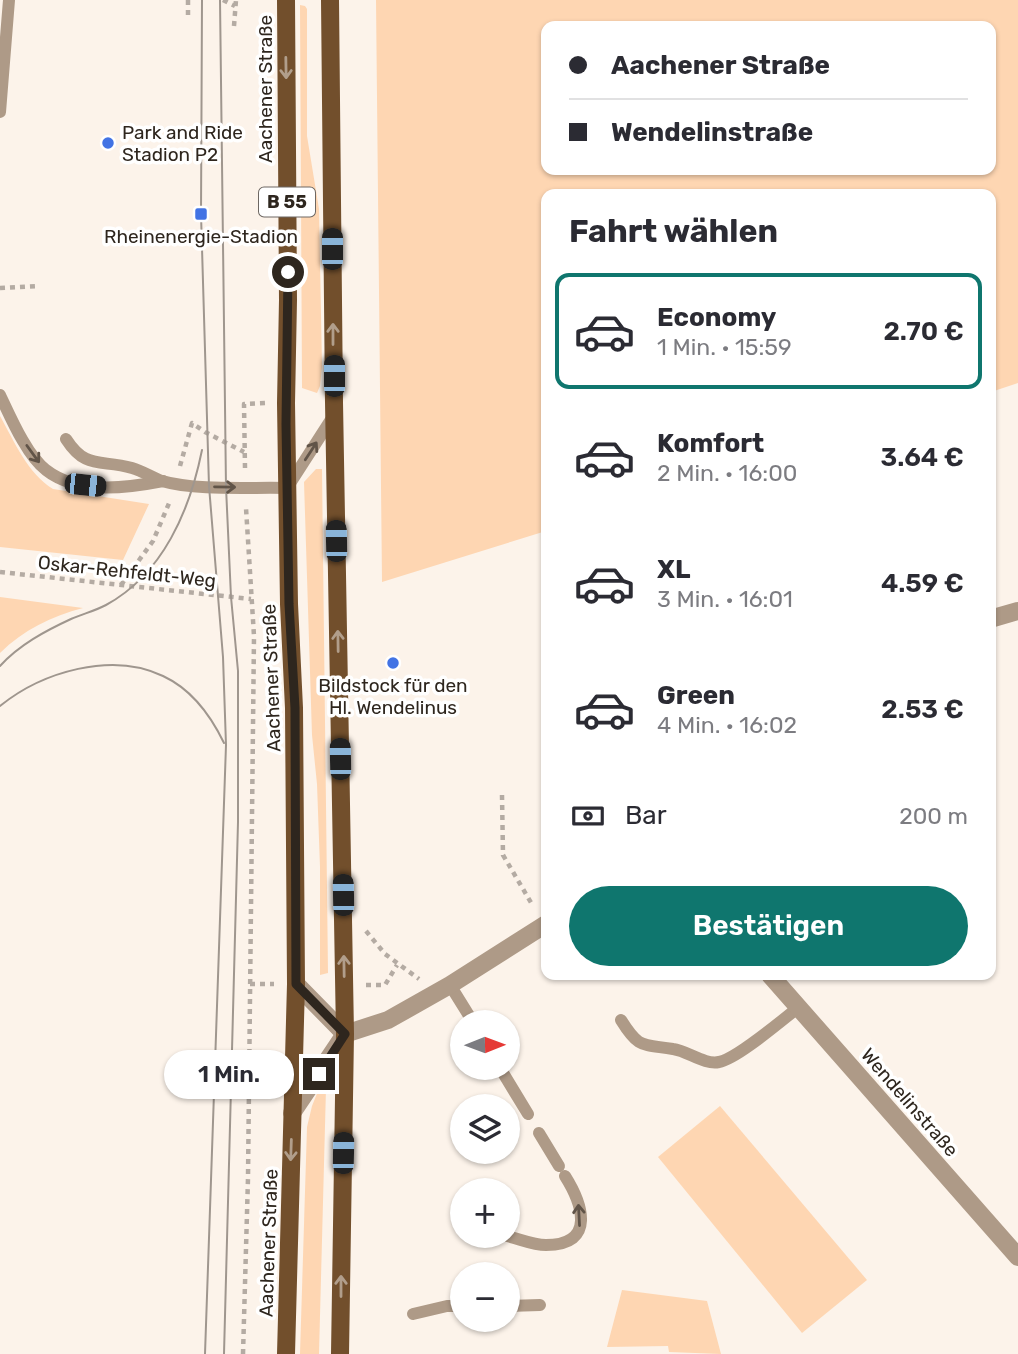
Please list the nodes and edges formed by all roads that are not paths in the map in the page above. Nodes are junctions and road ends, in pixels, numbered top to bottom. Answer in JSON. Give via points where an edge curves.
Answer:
{"nodes":[{"id":1,"x":9,"y":0,"type":"edge"},
{"id":2,"x":286,"y":0,"type":"edge"},
{"id":3,"x":330,"y":0,"type":"edge"},
{"id":4,"x":0,"y":112,"type":"edge"},
{"id":5,"x":0,"y":395,"type":"edge"},
{"id":6,"x":334,"y":414,"type":"junction"},
{"id":7,"x":66,"y":439,"type":"dead end"},
{"id":8,"x":163,"y":481,"type":"junction"},
{"id":9,"x":287,"y":488,"type":"junction"},
{"id":10,"x":1018,"y":611,"type":"edge"},
{"id":11,"x":996,"y":617,"type":"edge"},
{"id":12,"x":541,"y":927,"type":"edge"},
{"id":13,"x":775,"y":980,"type":"edge"},
{"id":14,"x":296,"y":984,"type":"junction"},
{"id":15,"x":450,"y":985,"type":"junction"},
{"id":16,"x":799,"y":1007,"type":"junction"},
{"id":17,"x":466,"y":1010,"type":"edge"},
{"id":18,"x":621,"y":1020,"type":"dead end"},
{"id":19,"x":345,"y":1034,"type":"junction"},
{"id":20,"x":507,"y":1080,"type":"edge"},
{"id":21,"x":292,"y":1114,"type":"junction"},
{"id":22,"x":528,"y":1114,"type":"dead end"},
{"id":23,"x":539,"y":1133,"type":"dead end"},
{"id":24,"x":520,"y":1239,"type":"edge"},
{"id":25,"x":1018,"y":1257,"type":"edge"},
{"id":26,"x":540,"y":1305,"type":"dead end"},
{"id":27,"x":450,"y":1306,"type":"edge"},
{"id":28,"x":520,"y":1306,"type":"edge"},
{"id":29,"x":412,"y":1314,"type":"dead end"},
{"id":30,"x":286,"y":1354,"type":"edge"},
{"id":31,"x":340,"y":1354,"type":"edge"}],
"edges":[{"from":1,"to":4,"type":"lane"},
{"from":2,"to":9,"type":"main road","name":"Aachener Straße","number":"B 55","one_way":true},
{"from":6,"to":3,"type":"main road","number":"B 55","one_way":true},
{"from":5,"to":8,"type":"lane","one_way":true,"via":[[44,469],[61,479],[123,489]]},
{"from":9,"to":6,"type":"lane","one_way":true},
{"from":19,"to":6,"type":"main road","number":"B 55","one_way":true},
{"from":7,"to":8,"type":"lane","via":[[77,455],[86,459],[133,468]]},
{"from":8,"to":9,"type":"lane","one_way":true},
{"from":9,"to":14,"type":"main road","name":"Aachener Straße","number":"B 55","via":[[295,708]]},
{"from":10,"to":11,"type":"street"},
{"from":12,"to":15,"type":"street"},
{"from":13,"to":16,"type":"street","name":"Wendelinstraße"},
{"from":14,"to":19,"type":"street"},
{"from":14,"to":21,"type":"main road","name":"Aachener Straße","number":"B 55"},
{"from":15,"to":17,"type":"lane"},
{"from":15,"to":19,"type":"street","via":[[388,1020]]},
{"from":16,"to":18,"type":"lane","via":[[718,1063],[683,1050],[643,1045],[633,1040]]},
{"from":16,"to":25,"type":"street","name":"Wendelinstraße"},
{"from":19,"to":21,"type":"street"},
{"from":31,"to":19,"type":"main road","number":"B 55","one_way":true},
{"from":20,"to":22,"type":"lane"},
{"from":21,"to":30,"type":"main road","name":"Aachener Straße","number":"B 55","one_way":true},
{"from":24,"to":23,"type":"lane","one_way":true,"via":[[545,1245],[561,1243],[579,1229],[582,1216],[576,1194]]},
{"from":26,"to":28,"type":"lane"},
{"from":27,"to":29,"type":"lane"}]}
